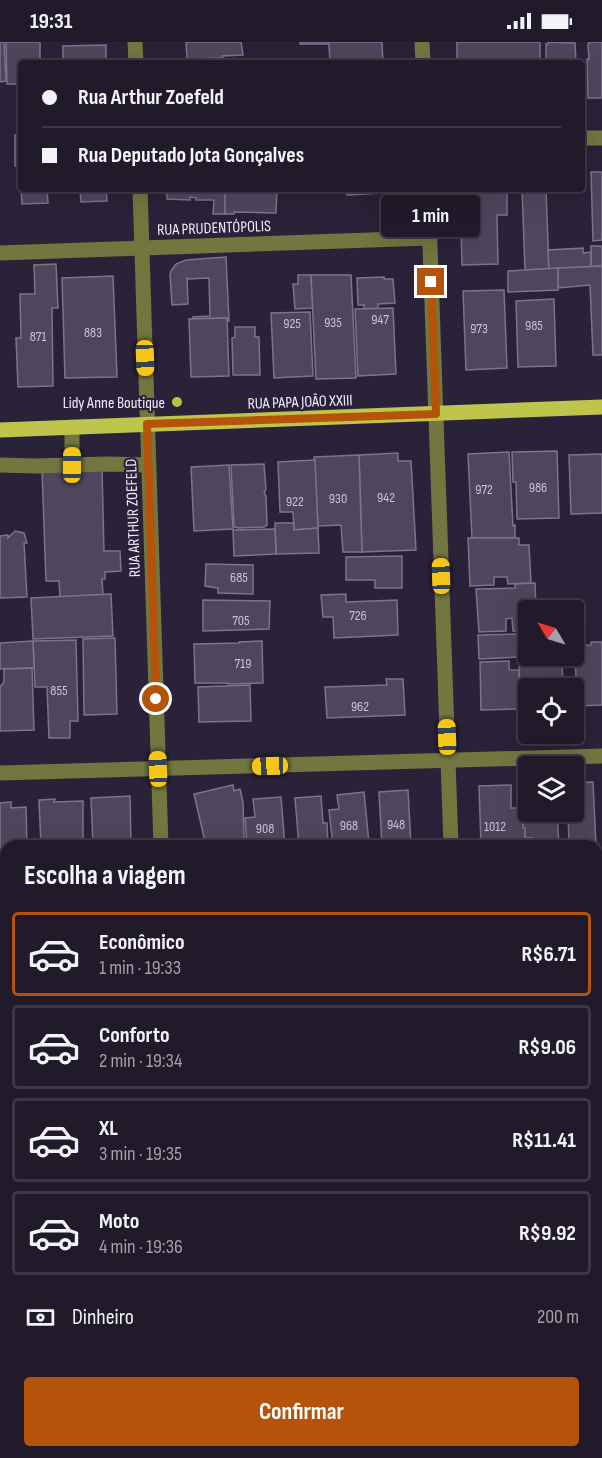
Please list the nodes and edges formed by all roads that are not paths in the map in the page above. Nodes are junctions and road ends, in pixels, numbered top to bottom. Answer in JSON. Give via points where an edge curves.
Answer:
{"nodes":[{"id":1,"x":135,"y":42,"type":"edge"},
{"id":2,"x":422,"y":42,"type":"edge"},
{"id":3,"x":136,"y":60,"type":"edge"},
{"id":4,"x":423,"y":60,"type":"edge"},
{"id":5,"x":585,"y":138,"type":"edge"},
{"id":6,"x":602,"y":138,"type":"edge"},
{"id":7,"x":140,"y":192,"type":"edge"},
{"id":8,"x":428,"y":192,"type":"edge"},
{"id":9,"x":429,"y":238,"type":"junction"},
{"id":10,"x":141,"y":248,"type":"junction"},
{"id":11,"x":0,"y":253,"type":"edge"},
{"id":12,"x":602,"y":407,"type":"edge"},
{"id":13,"x":436,"y":414,"type":"junction"},
{"id":14,"x":147,"y":424,"type":"junction"},
{"id":15,"x":72,"y":428,"type":"junction"},
{"id":16,"x":0,"y":430,"type":"edge"},
{"id":17,"x":0,"y":465,"type":"edge"},
{"id":18,"x":72,"y":465,"type":"junction"},
{"id":19,"x":149,"y":465,"type":"junction"},
{"id":20,"x":602,"y":756,"type":"edge"},
{"id":21,"x":448,"y":760,"type":"junction"},
{"id":22,"x":158,"y":769,"type":"junction"},
{"id":23,"x":0,"y":773,"type":"edge"},
{"id":24,"x":161,"y":840,"type":"edge"},
{"id":25,"x":451,"y":840,"type":"edge"}],
"edges":[{"from":1,"to":3,"type":"street"},
{"from":2,"to":4,"type":"street"},
{"from":5,"to":6,"type":"street"},
{"from":7,"to":10,"type":"street","name":"RUA ARTHUR ZOEFELD"},
{"from":8,"to":9,"type":"street"},
{"from":9,"to":10,"type":"street","name":"RUA PRUDENTÓPOLIS"},
{"from":9,"to":13,"type":"street"},
{"from":10,"to":11,"type":"street","name":"RUA PRUDENTÓPOLIS"},
{"from":10,"to":14,"type":"street","name":"RUA ARTHUR ZOEFELD"},
{"from":12,"to":13,"type":"main road","name":"RUA PAPA JOÃO XXIII"},
{"from":13,"to":14,"type":"main road","name":"RUA PAPA JOÃO XXIII"},
{"from":13,"to":21,"type":"street"},
{"from":14,"to":15,"type":"main road","name":"RUA PAPA JOÃO XXIII"},
{"from":14,"to":19,"type":"street","name":"RUA ARTHUR ZOEFELD"},
{"from":15,"to":16,"type":"main road","name":"RUA PAPA JOÃO XXIII"},
{"from":15,"to":18,"type":"street"},
{"from":17,"to":18,"type":"street"},
{"from":18,"to":19,"type":"street"},
{"from":19,"to":22,"type":"street","name":"RUA ARTHUR ZOEFELD"},
{"from":20,"to":21,"type":"street"},
{"from":21,"to":22,"type":"street"},
{"from":21,"to":25,"type":"street"},
{"from":22,"to":23,"type":"street"},
{"from":22,"to":24,"type":"street","name":"RUA ARTHUR ZOEFELD"}]}
